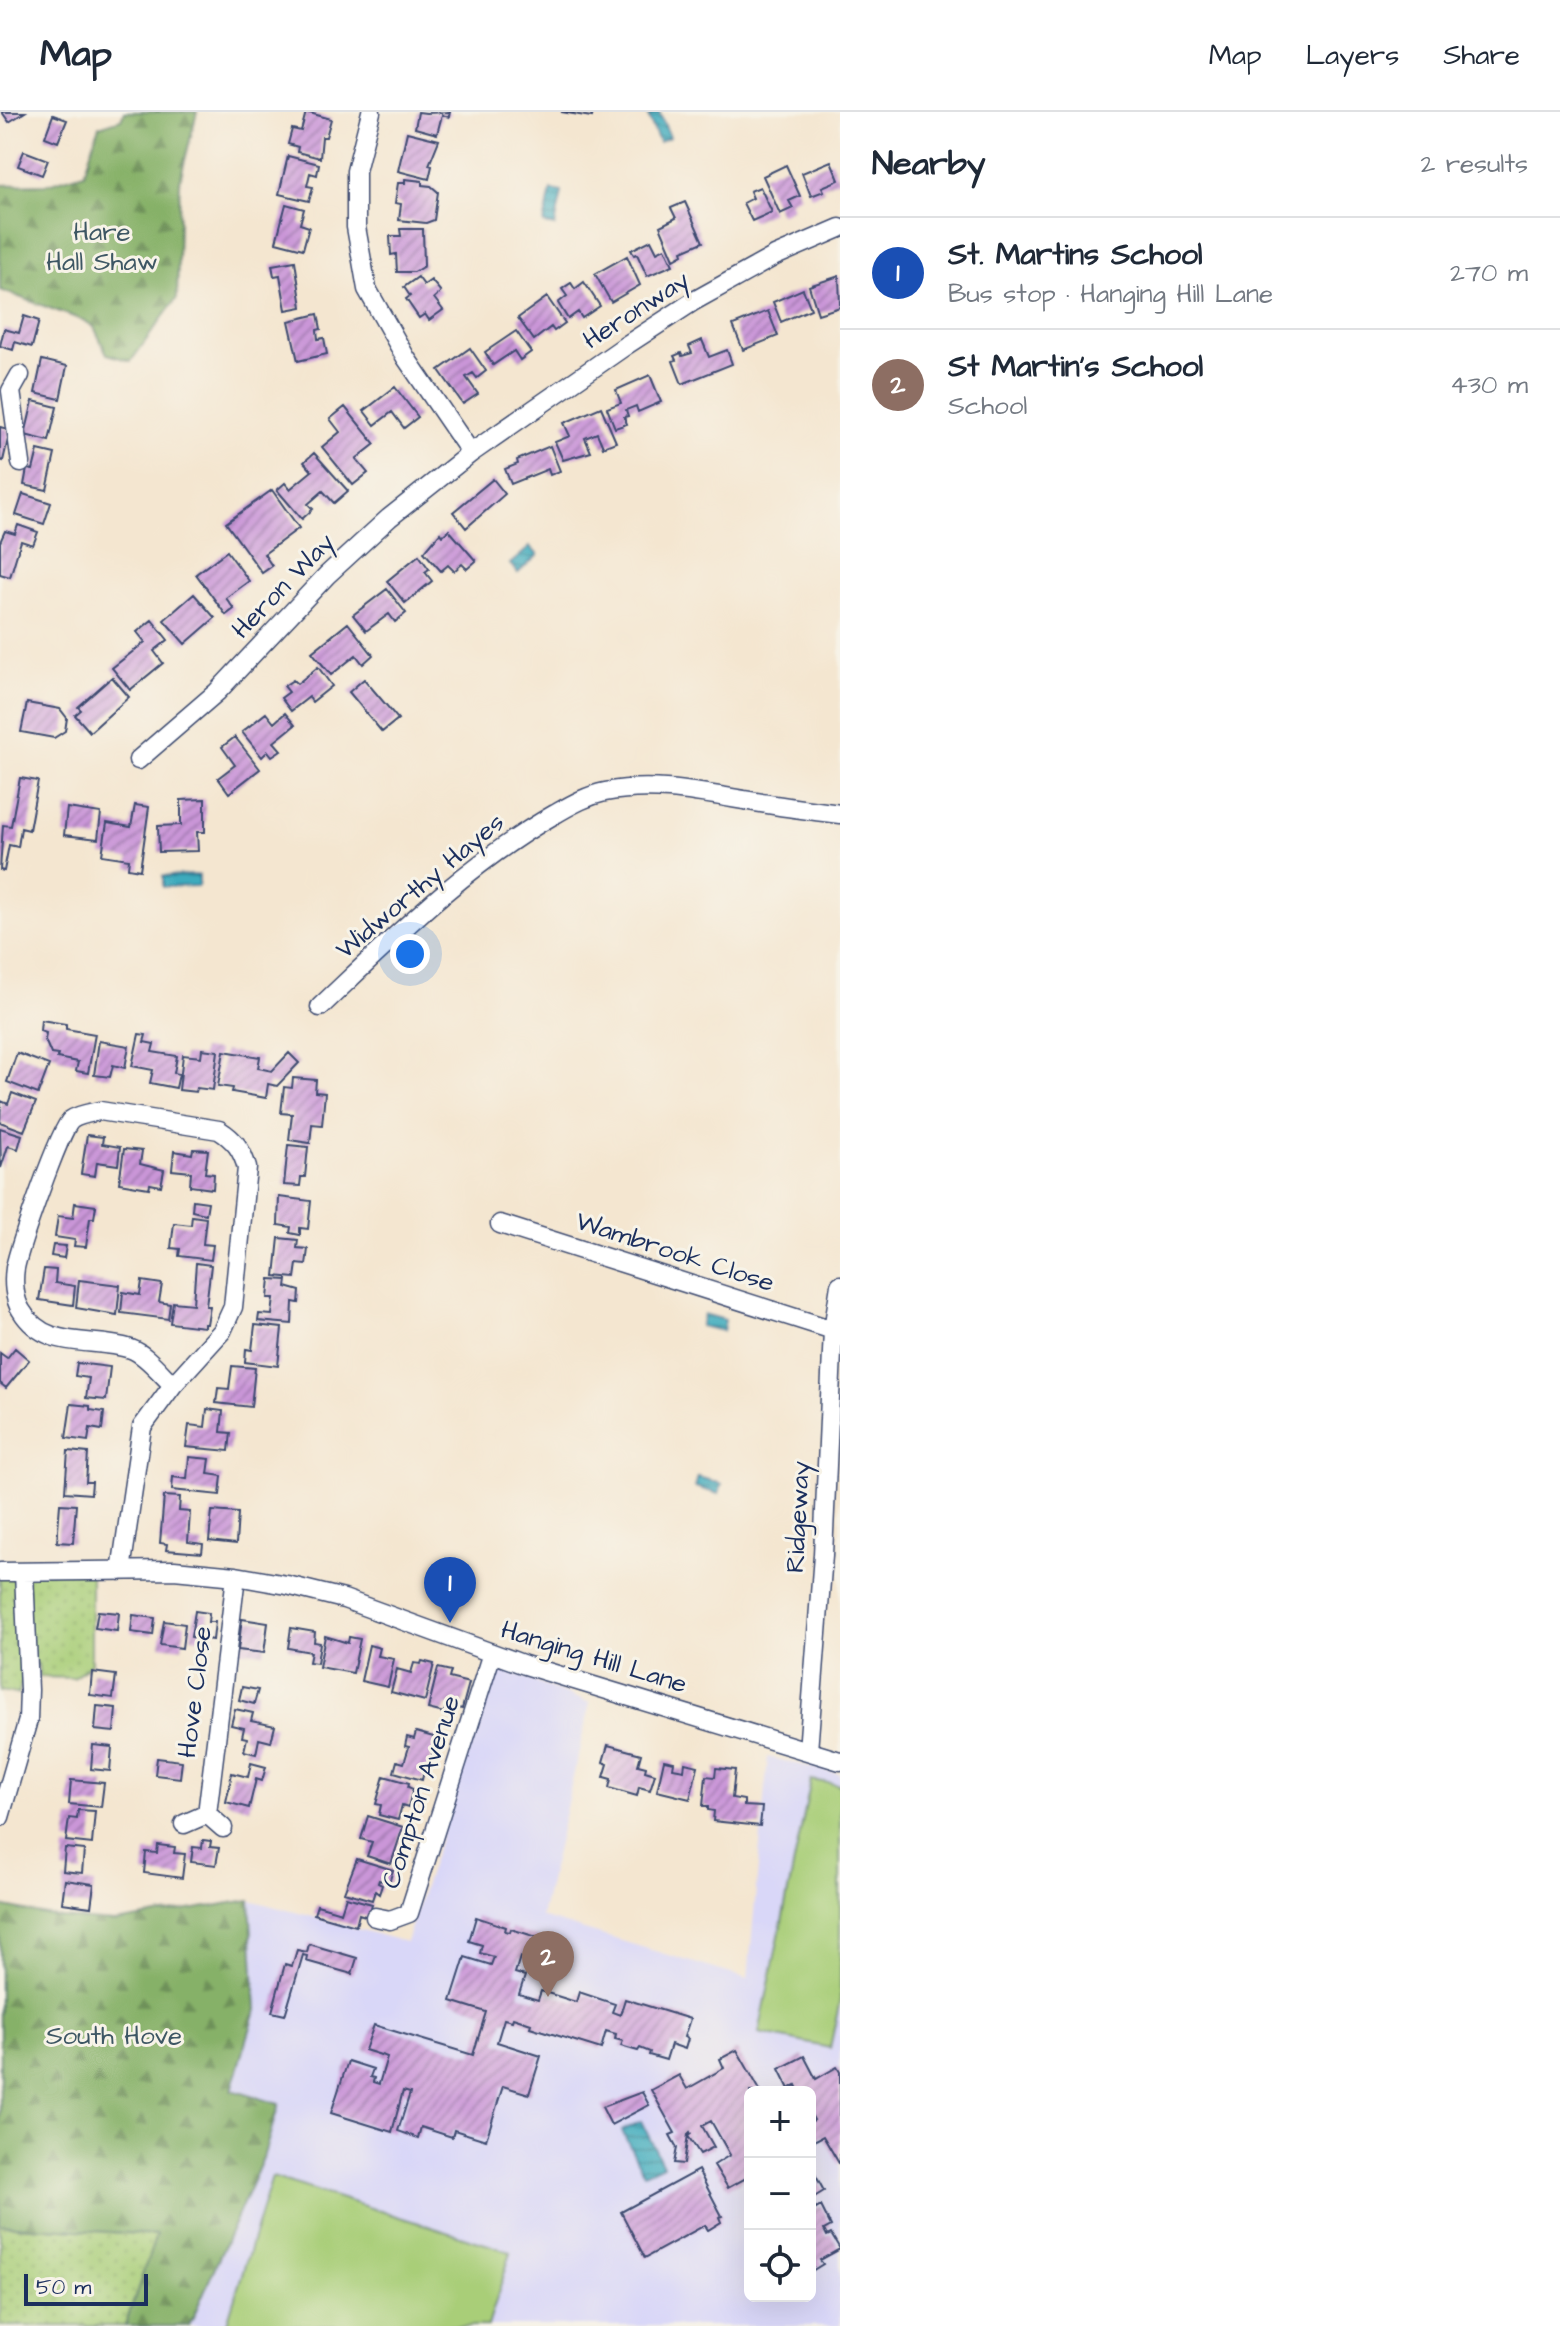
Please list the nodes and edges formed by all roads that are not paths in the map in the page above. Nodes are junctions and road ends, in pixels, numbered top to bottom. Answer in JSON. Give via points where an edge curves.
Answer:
{"nodes":[{"id":1,"x":371,"y":112,"type":"edge"},
{"id":2,"x":840,"y":228,"type":"edge"},
{"id":3,"x":10,"y":385,"type":"edge"},
{"id":4,"x":471,"y":453,"type":"junction"},
{"id":5,"x":21,"y":463,"type":"dead end"},
{"id":6,"x":138,"y":760,"type":"dead end"},
{"id":7,"x":840,"y":814,"type":"edge"},
{"id":8,"x":320,"y":1007,"type":"dead end"},
{"id":9,"x":500,"y":1224,"type":"dead end"},
{"id":10,"x":839,"y":1297,"type":"edge"},
{"id":11,"x":833,"y":1330,"type":"junction"},
{"id":12,"x":173,"y":1385,"type":"junction"},
{"id":13,"x":121,"y":1571,"type":"junction"},
{"id":14,"x":0,"y":1572,"type":"edge"},
{"id":15,"x":24,"y":1572,"type":"junction"},
{"id":16,"x":236,"y":1576,"type":"junction"},
{"id":17,"x":492,"y":1653,"type":"junction"},
{"id":18,"x":808,"y":1751,"type":"junction"},
{"id":19,"x":840,"y":1761,"type":"edge"},
{"id":20,"x":207,"y":1814,"type":"junction"},
{"id":21,"x":0,"y":1817,"type":"edge"},
{"id":22,"x":184,"y":1824,"type":"dead end"},
{"id":23,"x":223,"y":1828,"type":"dead end"},
{"id":24,"x":375,"y":1917,"type":"dead end"}],
"edges":[{"from":1,"to":4,"type":"street","via":[[356,171],[356,227],[367,289],[406,358]]},
{"from":2,"to":4,"type":"street","name":"Heronway","via":[[775,256],[694,301]]},
{"from":3,"to":5,"type":"street"},
{"from":4,"to":6,"type":"street","name":"Heron Way","via":[[347,556],[217,692]]},
{"from":7,"to":8,"type":"street","name":"Widworthy Hayes","via":[[687,790],[648,788],[586,797],[520,834],[463,878]]},
{"from":9,"to":11,"type":"street","name":"Wambrook Close"},
{"from":10,"to":11,"type":"street","name":"Ridgeway"},
{"from":11,"to":18,"type":"street","name":"Ridgeway"},
{"from":12,"to":12,"type":"street","via":[[222,1331],[233,1307],[247,1168],[243,1155],[234,1139],[219,1130],[100,1111],[83,1114],[71,1121],[58,1141],[15,1267],[20,1309],[37,1329],[60,1340],[135,1350]]},
{"from":12,"to":13,"type":"street","via":[[142,1427]]},
{"from":13,"to":15,"type":"street","name":"Hanging Hill Lane"},
{"from":13,"to":16,"type":"street","name":"Hanging Hill Lane"},
{"from":14,"to":15,"type":"street","name":"Hanging Hill Lane"},
{"from":15,"to":21,"type":"street","via":[[28,1720]]},
{"from":16,"to":17,"type":"street","name":"Hanging Hill Lane","via":[[344,1599]]},
{"from":16,"to":20,"type":"street","name":"Hove Close"},
{"from":17,"to":18,"type":"street","name":"Hanging Hill Lane"},
{"from":17,"to":24,"type":"street","name":"Compton Avenue","via":[[409,1913],[390,1920]]},
{"from":18,"to":19,"type":"street","name":"Hanging Hill Lane"},
{"from":20,"to":22,"type":"street"},
{"from":20,"to":23,"type":"street"}]}
